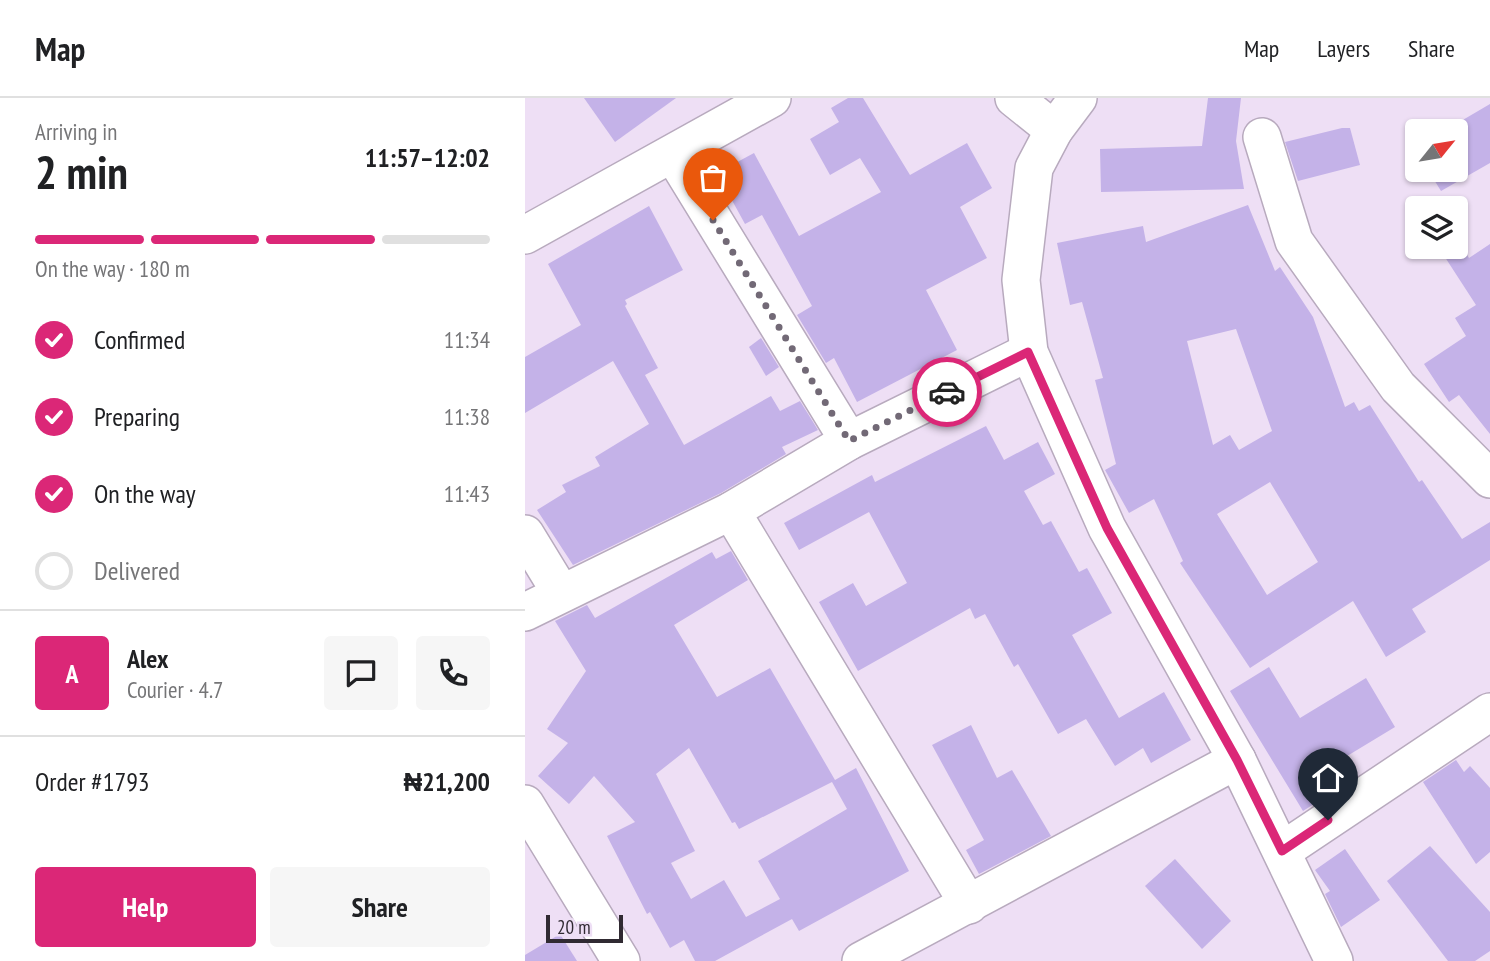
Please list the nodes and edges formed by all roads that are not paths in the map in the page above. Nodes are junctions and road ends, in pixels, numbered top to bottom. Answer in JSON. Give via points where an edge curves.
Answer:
{"nodes":[{"id":1,"x":772,"y":98,"type":"edge"},
{"id":2,"x":1014,"y":98,"type":"edge"},
{"id":3,"x":1078,"y":98,"type":"edge"},
{"id":4,"x":1054,"y":130,"type":"junction"},
{"id":5,"x":1262,"y":137,"type":"dead end"},
{"id":6,"x":673,"y":154,"type":"junction"},
{"id":7,"x":525,"y":235,"type":"edge"},
{"id":8,"x":1028,"y":352,"type":"junction"},
{"id":9,"x":849,"y":441,"type":"junction"},
{"id":10,"x":1490,"y":479,"type":"edge"},
{"id":11,"x":731,"y":511,"type":"junction"},
{"id":12,"x":525,"y":534,"type":"edge"},
{"id":13,"x":561,"y":593,"type":"junction"},
{"id":14,"x":525,"y":612,"type":"edge"},
{"id":15,"x":1490,"y":712,"type":"edge"},
{"id":16,"x":1237,"y":760,"type":"junction"},
{"id":17,"x":525,"y":804,"type":"edge"},
{"id":18,"x":1282,"y":851,"type":"junction"},
{"id":19,"x":968,"y":905,"type":"junction"},
{"id":20,"x":874,"y":958,"type":"edge"},
{"id":21,"x":621,"y":961,"type":"edge"},
{"id":22,"x":1334,"y":961,"type":"edge"}],
"edges":[{"from":1,"to":6,"type":"street"},
{"from":2,"to":4,"type":"street"},
{"from":3,"to":4,"type":"street"},
{"from":4,"to":8,"type":"street","via":[[1034,168],[1021,280]]},
{"from":5,"to":10,"type":"street","via":[[1294,241],[1398,387]]},
{"from":6,"to":7,"type":"street"},
{"from":6,"to":9,"type":"street"},
{"from":8,"to":9,"type":"street"},
{"from":8,"to":16,"type":"street","via":[[1107,528]]},
{"from":9,"to":11,"type":"street"},
{"from":11,"to":13,"type":"street"},
{"from":11,"to":19,"type":"street"},
{"from":12,"to":13,"type":"street"},
{"from":13,"to":14,"type":"street"},
{"from":15,"to":18,"type":"street"},
{"from":16,"to":18,"type":"street"},
{"from":16,"to":19,"type":"street"},
{"from":17,"to":21,"type":"street"},
{"from":18,"to":22,"type":"street"},
{"from":19,"to":20,"type":"street"}]}
